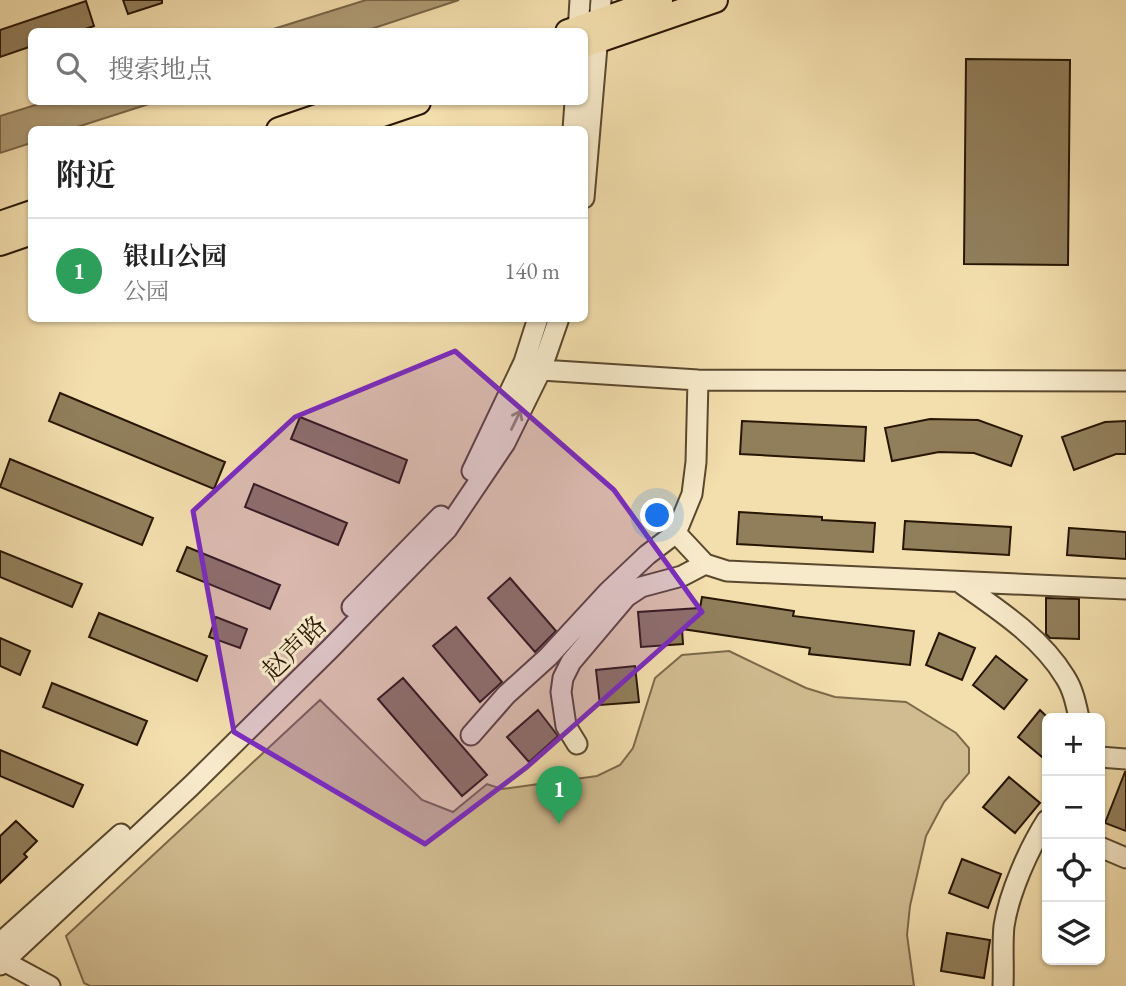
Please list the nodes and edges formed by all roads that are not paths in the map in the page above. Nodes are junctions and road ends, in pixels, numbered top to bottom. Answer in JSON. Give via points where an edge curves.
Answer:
{"nodes":[{"id":1,"x":580,"y":0,"type":"edge"},
{"id":2,"x":660,"y":0,"type":"edge"},
{"id":3,"x":715,"y":0,"type":"edge"},
{"id":4,"x":587,"y":28,"type":"edge"},
{"id":5,"x":352,"y":105,"type":"edge"},
{"id":6,"x":409,"y":105,"type":"edge"},
{"id":7,"x":575,"y":105,"type":"edge"},
{"id":8,"x":586,"y":105,"type":"edge"},
{"id":9,"x":291,"y":126,"type":"edge"},
{"id":10,"x":347,"y":126,"type":"edge"},
{"id":11,"x":573,"y":126,"type":"edge"},
{"id":12,"x":585,"y":126,"type":"edge"},
{"id":13,"x":28,"y":214,"type":"edge"},
{"id":14,"x":0,"y":224,"type":"edge"},
{"id":15,"x":28,"y":233,"type":"edge"},
{"id":16,"x":0,"y":243,"type":"edge"},
{"id":17,"x":537,"y":322,"type":"edge"},
{"id":18,"x":558,"y":322,"type":"edge"},
{"id":19,"x":541,"y":370,"type":"junction"},
{"id":20,"x":698,"y":380,"type":"junction"},
{"id":21,"x":1126,"y":381,"type":"edge"},
{"id":22,"x":676,"y":533,"type":"junction"},
{"id":23,"x":705,"y":564,"type":"junction"},
{"id":24,"x":958,"y":581,"type":"junction"},
{"id":25,"x":1126,"y":589,"type":"edge"},
{"id":26,"x":1077,"y":713,"type":"edge"},
{"id":27,"x":471,"y":735,"type":"dead end"},
{"id":28,"x":577,"y":744,"type":"dead end"},
{"id":29,"x":1105,"y":757,"type":"edge"},
{"id":30,"x":1126,"y":759,"type":"edge"},
{"id":31,"x":1042,"y":828,"type":"edge"},
{"id":32,"x":1105,"y":849,"type":"edge"},
{"id":33,"x":1126,"y":858,"type":"edge"},
{"id":34,"x":1,"y":957,"type":"edge"},
{"id":35,"x":50,"y":986,"type":"edge"},
{"id":36,"x":1003,"y":986,"type":"edge"}],
"edges":[{"from":1,"to":4,"type":"street"},
{"from":2,"to":4,"type":"main road"},
{"from":3,"to":4,"type":"main road"},
{"from":5,"to":9,"type":"main road"},
{"from":6,"to":10,"type":"main road"},
{"from":7,"to":11,"type":"street"},
{"from":8,"to":12,"type":"street"},
{"from":13,"to":14,"type":"main road"},
{"from":15,"to":16,"type":"main road"},
{"from":17,"to":34,"type":"street","via":[[524,362],[477,464],[442,516]]},
{"from":18,"to":19,"type":"street","name":"赵声路"},
{"from":19,"to":20,"type":"street"},
{"from":34,"to":19,"type":"street","name":"赵声路","one_way":true,"via":[[201,776],[447,529],[505,443]]},
{"from":20,"to":21,"type":"street"},
{"from":20,"to":22,"type":"street","via":[[692,494]]},
{"from":22,"to":23,"type":"street"},
{"from":22,"to":27,"type":"street","via":[[608,592]]},
{"from":23,"to":24,"type":"street","via":[[727,571]]},
{"from":23,"to":28,"type":"street","via":[[626,597],[571,662],[561,692],[566,726]]},
{"from":24,"to":25,"type":"street"},
{"from":24,"to":26,"type":"street","via":[[1046,653],[1066,677]]},
{"from":29,"to":30,"type":"street"},
{"from":31,"to":36,"type":"street","via":[[1004,926]]},
{"from":32,"to":33,"type":"street"},
{"from":34,"to":35,"type":"street"}]}
